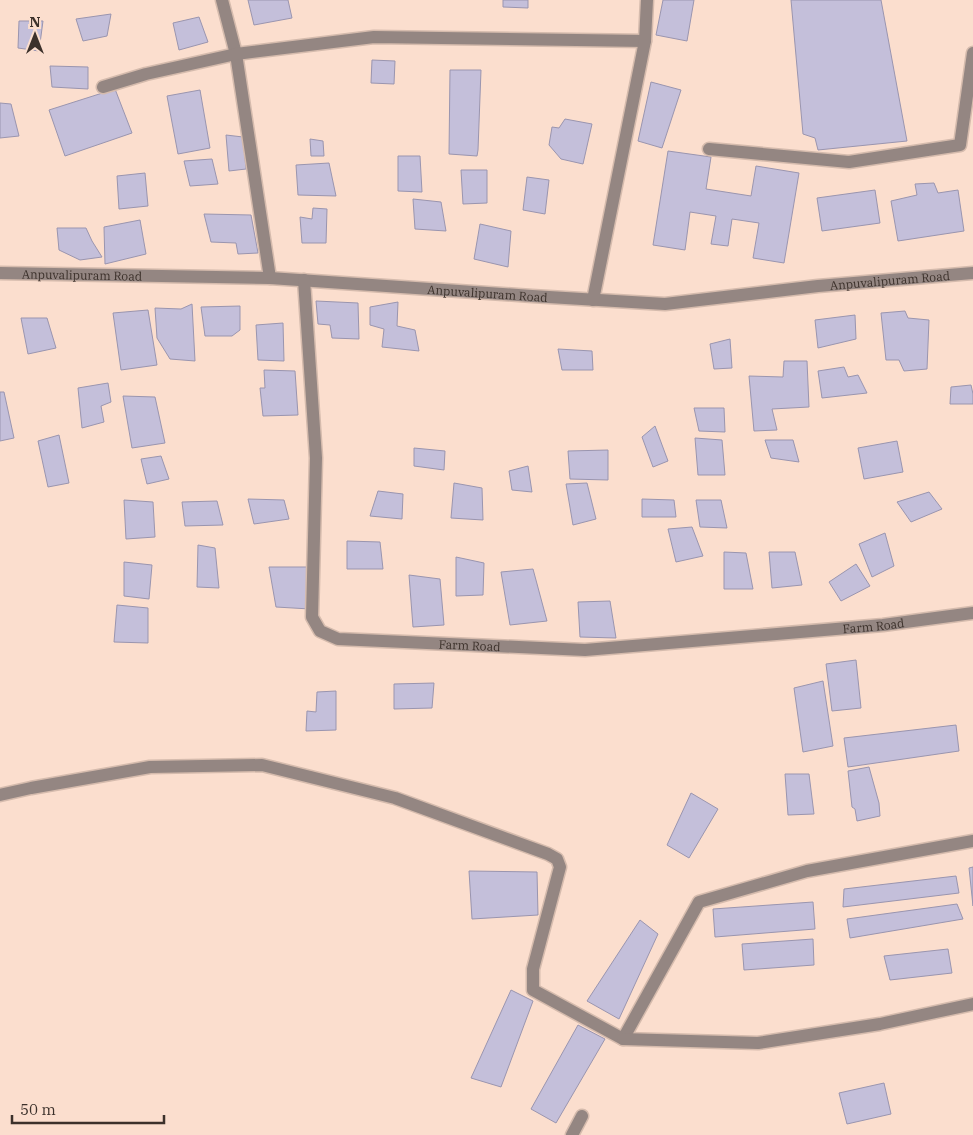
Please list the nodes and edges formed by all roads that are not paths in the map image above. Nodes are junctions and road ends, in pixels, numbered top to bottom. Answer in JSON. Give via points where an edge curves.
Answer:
{"nodes":[{"id":1,"x":222,"y":0,"type":"edge"},
{"id":2,"x":647,"y":0,"type":"edge"},
{"id":3,"x":645,"y":41,"type":"junction"},
{"id":4,"x":973,"y":53,"type":"edge"},
{"id":5,"x":236,"y":54,"type":"junction"},
{"id":6,"x":103,"y":87,"type":"dead end"},
{"id":7,"x":969,"y":106,"type":"edge"},
{"id":8,"x":709,"y":149,"type":"dead end"},
{"id":9,"x":0,"y":273,"type":"edge"},
{"id":10,"x":973,"y":273,"type":"edge"},
{"id":11,"x":270,"y":278,"type":"junction"},
{"id":12,"x":304,"y":280,"type":"junction"},
{"id":13,"x":593,"y":300,"type":"junction"},
{"id":14,"x":973,"y":613,"type":"edge"},
{"id":15,"x":0,"y":795,"type":"edge"},
{"id":16,"x":973,"y":841,"type":"edge"},
{"id":17,"x":973,"y":1004,"type":"edge"},
{"id":18,"x":623,"y":1039,"type":"junction"},
{"id":19,"x":582,"y":1116,"type":"dead end"},
{"id":20,"x":572,"y":1135,"type":"edge"}],
"edges":[{"from":1,"to":5,"type":"street"},
{"from":2,"to":3,"type":"street"},
{"from":3,"to":5,"type":"street","via":[[374,38]]},
{"from":3,"to":13,"type":"street"},
{"from":4,"to":7,"type":"street"},
{"from":5,"to":6,"type":"street"},
{"from":5,"to":11,"type":"street"},
{"from":7,"to":8,"type":"street","via":[[960,144],[849,162]]},
{"from":9,"to":11,"type":"street","name":"Anpuvalipuram Road"},
{"from":10,"to":13,"type":"street","name":"Anpuvalipuram Road","via":[[818,286],[666,304]]},
{"from":11,"to":12,"type":"street","name":"Anpuvalipuram Road"},
{"from":12,"to":13,"type":"street","name":"Anpuvalipuram Road"},
{"from":12,"to":14,"type":"street","name":"Farm Road","via":[[316,458],[312,617],[320,631],[338,638],[585,650],[883,625]]},
{"from":15,"to":18,"type":"street","via":[[150,767],[262,764],[395,798],[548,854],[557,859],[560,867],[533,969],[533,990]]},
{"from":16,"to":18,"type":"street","via":[[807,871],[699,902]]},
{"from":17,"to":18,"type":"street","via":[[880,1024],[758,1043]]},
{"from":19,"to":20,"type":"street"}]}
